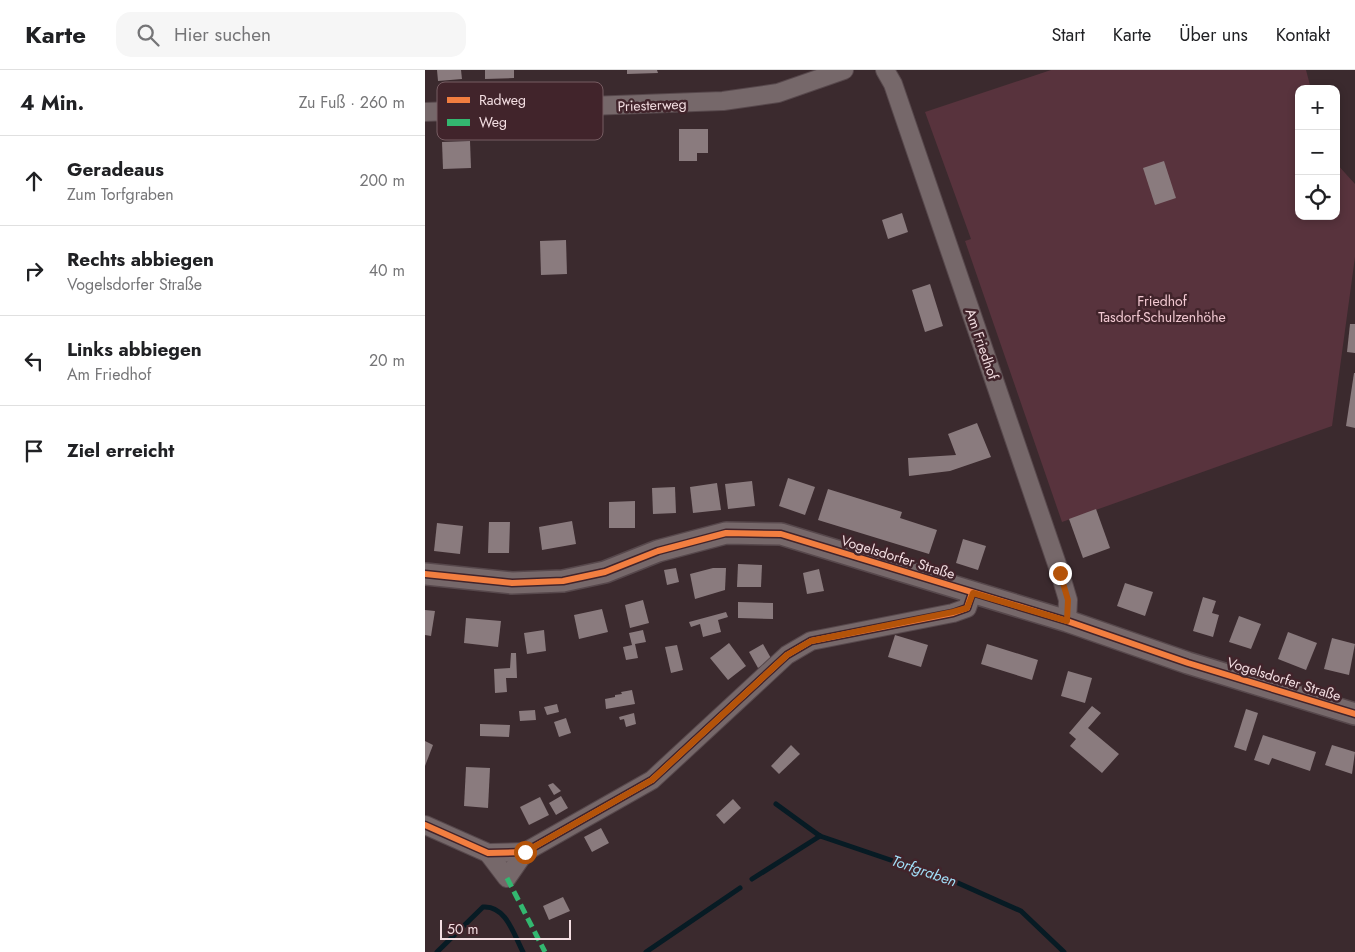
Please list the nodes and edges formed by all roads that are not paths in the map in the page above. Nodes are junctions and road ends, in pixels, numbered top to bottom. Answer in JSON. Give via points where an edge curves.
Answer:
{"nodes":[{"id":1,"x":844,"y":70,"type":"edge"},
{"id":2,"x":885,"y":70,"type":"edge"},
{"id":3,"x":603,"y":105,"type":"edge"},
{"id":4,"x":425,"y":574,"type":"edge"},
{"id":5,"x":973,"y":593,"type":"junction"},
{"id":6,"x":1067,"y":621,"type":"junction"},
{"id":7,"x":1355,"y":714,"type":"edge"},
{"id":8,"x":425,"y":825,"type":"edge"},
{"id":9,"x":525,"y":852,"type":"junction"},
{"id":10,"x":488,"y":853,"type":"junction"}],
"edges":[{"from":1,"to":3,"type":"street","name":"Priesterweg","via":[[778,93],[723,101]]},
{"from":2,"to":6,"type":"street","name":"Am Friedhof","via":[[893,84],[1060,573],[1068,600]]},
{"from":4,"to":5,"type":"street","name":"Vogelsdorfer Straße","via":[[512,583],[563,581],[605,572],[658,551],[726,533],[781,534]]},
{"from":5,"to":6,"type":"street","name":"Vogelsdorfer Straße"},
{"from":5,"to":9,"type":"street","via":[[967,608],[811,641],[787,655],[652,780]]},
{"from":6,"to":7,"type":"street","name":"Vogelsdorfer Straße","via":[[1188,663]]},
{"from":8,"to":10,"type":"street"},
{"from":9,"to":10,"type":"street"},
{"from":9,"to":10,"type":"street","via":[[507,878]]}]}
